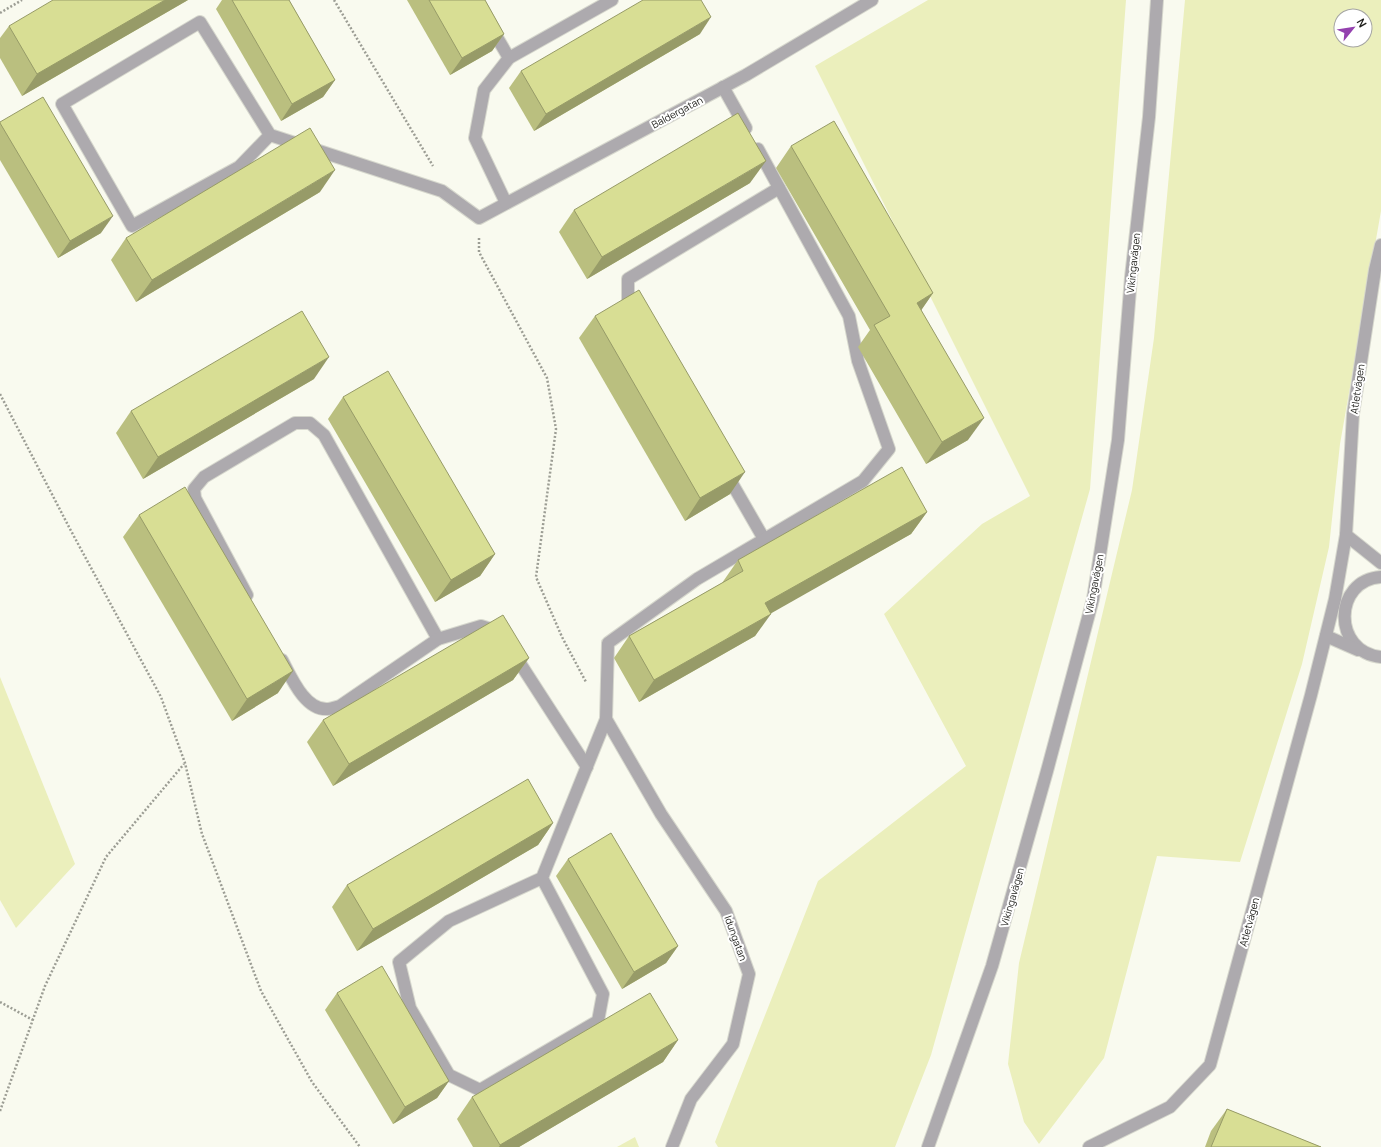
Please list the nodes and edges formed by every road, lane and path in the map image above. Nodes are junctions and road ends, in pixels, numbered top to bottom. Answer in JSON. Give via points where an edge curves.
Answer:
{"nodes":[{"id":1,"x":22,"y":0,"type":"edge"},
{"id":2,"x":334,"y":0,"type":"edge"},
{"id":3,"x":475,"y":0,"type":"edge"},
{"id":4,"x":612,"y":0,"type":"edge"},
{"id":5,"x":872,"y":0,"type":"edge"},
{"id":6,"x":1157,"y":0,"type":"edge"},
{"id":7,"x":0,"y":13,"type":"edge"},
{"id":8,"x":509,"y":58,"type":"junction"},
{"id":9,"x":723,"y":87,"type":"junction"},
{"id":10,"x":270,"y":135,"type":"junction"},
{"id":11,"x":436,"y":170,"type":"dead end"},
{"id":12,"x":779,"y":188,"type":"junction"},
{"id":13,"x":506,"y":203,"type":"junction"},
{"id":14,"x":479,"y":218,"type":"junction"},
{"id":15,"x":1381,"y":245,"type":"edge"},
{"id":16,"x":640,"y":323,"type":"edge"},
{"id":17,"x":0,"y":394,"type":"edge"},
{"id":18,"x":722,"y":465,"type":"edge"},
{"id":19,"x":1346,"y":535,"type":"junction"},
{"id":20,"x":764,"y":539,"type":"junction"},
{"id":21,"x":1381,"y":563,"type":"edge"},
{"id":22,"x":1381,"y":577,"type":"edge"},
{"id":23,"x":251,"y":602,"type":"edge"},
{"id":24,"x":1326,"y":636,"type":"junction"},
{"id":25,"x":438,"y":638,"type":"junction"},
{"id":26,"x":277,"y":651,"type":"edge"},
{"id":27,"x":1377,"y":657,"type":"edge"},
{"id":28,"x":588,"y":685,"type":"dead end"},
{"id":29,"x":606,"y":719,"type":"junction"},
{"id":30,"x":185,"y":763,"type":"junction"},
{"id":31,"x":587,"y":767,"type":"junction"},
{"id":32,"x":542,"y":878,"type":"junction"},
{"id":33,"x":0,"y":1002,"type":"edge"},
{"id":34,"x":33,"y":1020,"type":"junction"},
{"id":35,"x":0,"y":1111,"type":"edge"},
{"id":36,"x":360,"y":1147,"type":"edge"},
{"id":37,"x":672,"y":1147,"type":"edge"},
{"id":38,"x":928,"y":1147,"type":"edge"},
{"id":39,"x":1089,"y":1147,"type":"edge"}],
"edges":[{"from":1,"to":7,"type":"path"},
{"from":2,"to":11,"type":"path"},
{"from":3,"to":8,"type":"street"},
{"from":4,"to":8,"type":"street"},
{"from":5,"to":9,"type":"street","name":"Baldergatan"},
{"from":6,"to":38,"type":"street","name":"Vikingavägen","via":[[1149,117],[1131,278],[1118,440],[1093,599],[992,966]]},
{"from":8,"to":13,"type":"street","via":[[484,90],[475,138]]},
{"from":9,"to":12,"type":"street"},
{"from":9,"to":13,"type":"street","name":"Baldergatan"},
{"from":10,"to":10,"type":"street","via":[[239,167],[132,226],[62,104],[200,22]]},
{"from":10,"to":14,"type":"street","via":[[442,191]]},
{"from":12,"to":16,"type":"street","via":[[628,279],[628,303]]},
{"from":12,"to":20,"type":"street","via":[[849,316],[858,361],[889,449],[863,481]]},
{"from":13,"to":14,"type":"street","name":"Baldergatan"},
{"from":14,"to":28,"type":"path","via":[[478,252],[547,378],[556,429],[536,578],[562,637]]},
{"from":15,"to":19,"type":"street","name":"Atletvägen","via":[[1353,414]]},
{"from":17,"to":30,"type":"path","via":[[161,697]]},
{"from":18,"to":20,"type":"street"},
{"from":19,"to":21,"type":"street"},
{"from":19,"to":24,"type":"street","name":"Atletvägen"},
{"from":20,"to":29,"type":"street","via":[[697,579],[608,643]]},
{"from":22,"to":27,"type":"street","via":[[1363,583],[1353,592],[1346,604],[1344,616],[1346,630],[1352,642],[1362,651]]},
{"from":23,"to":25,"type":"street","via":[[195,498],[194,490],[204,477],[295,423],[310,423],[324,435]]},
{"from":24,"to":27,"type":"street"},
{"from":24,"to":39,"type":"street","name":"Atletvägen","via":[[1210,1065],[1170,1107]]},
{"from":25,"to":26,"type":"street","via":[[340,706],[327,709],[314,706],[300,692]]},
{"from":25,"to":31,"type":"street","via":[[481,626],[496,630]]},
{"from":29,"to":31,"type":"street"},
{"from":29,"to":37,"type":"street","name":"Idungatan","via":[[661,814],[726,911],[749,974],[733,1044],[691,1099]]},
{"from":30,"to":34,"type":"path","via":[[106,857],[45,986]]},
{"from":30,"to":36,"type":"path","via":[[202,834],[261,991],[312,1082]]},
{"from":31,"to":32,"type":"street"},
{"from":32,"to":32,"type":"street","via":[[449,921],[399,962],[410,1008],[449,1074],[480,1090],[598,1021],[603,994]]},
{"from":33,"to":34,"type":"path"},
{"from":34,"to":35,"type":"path"}]}
